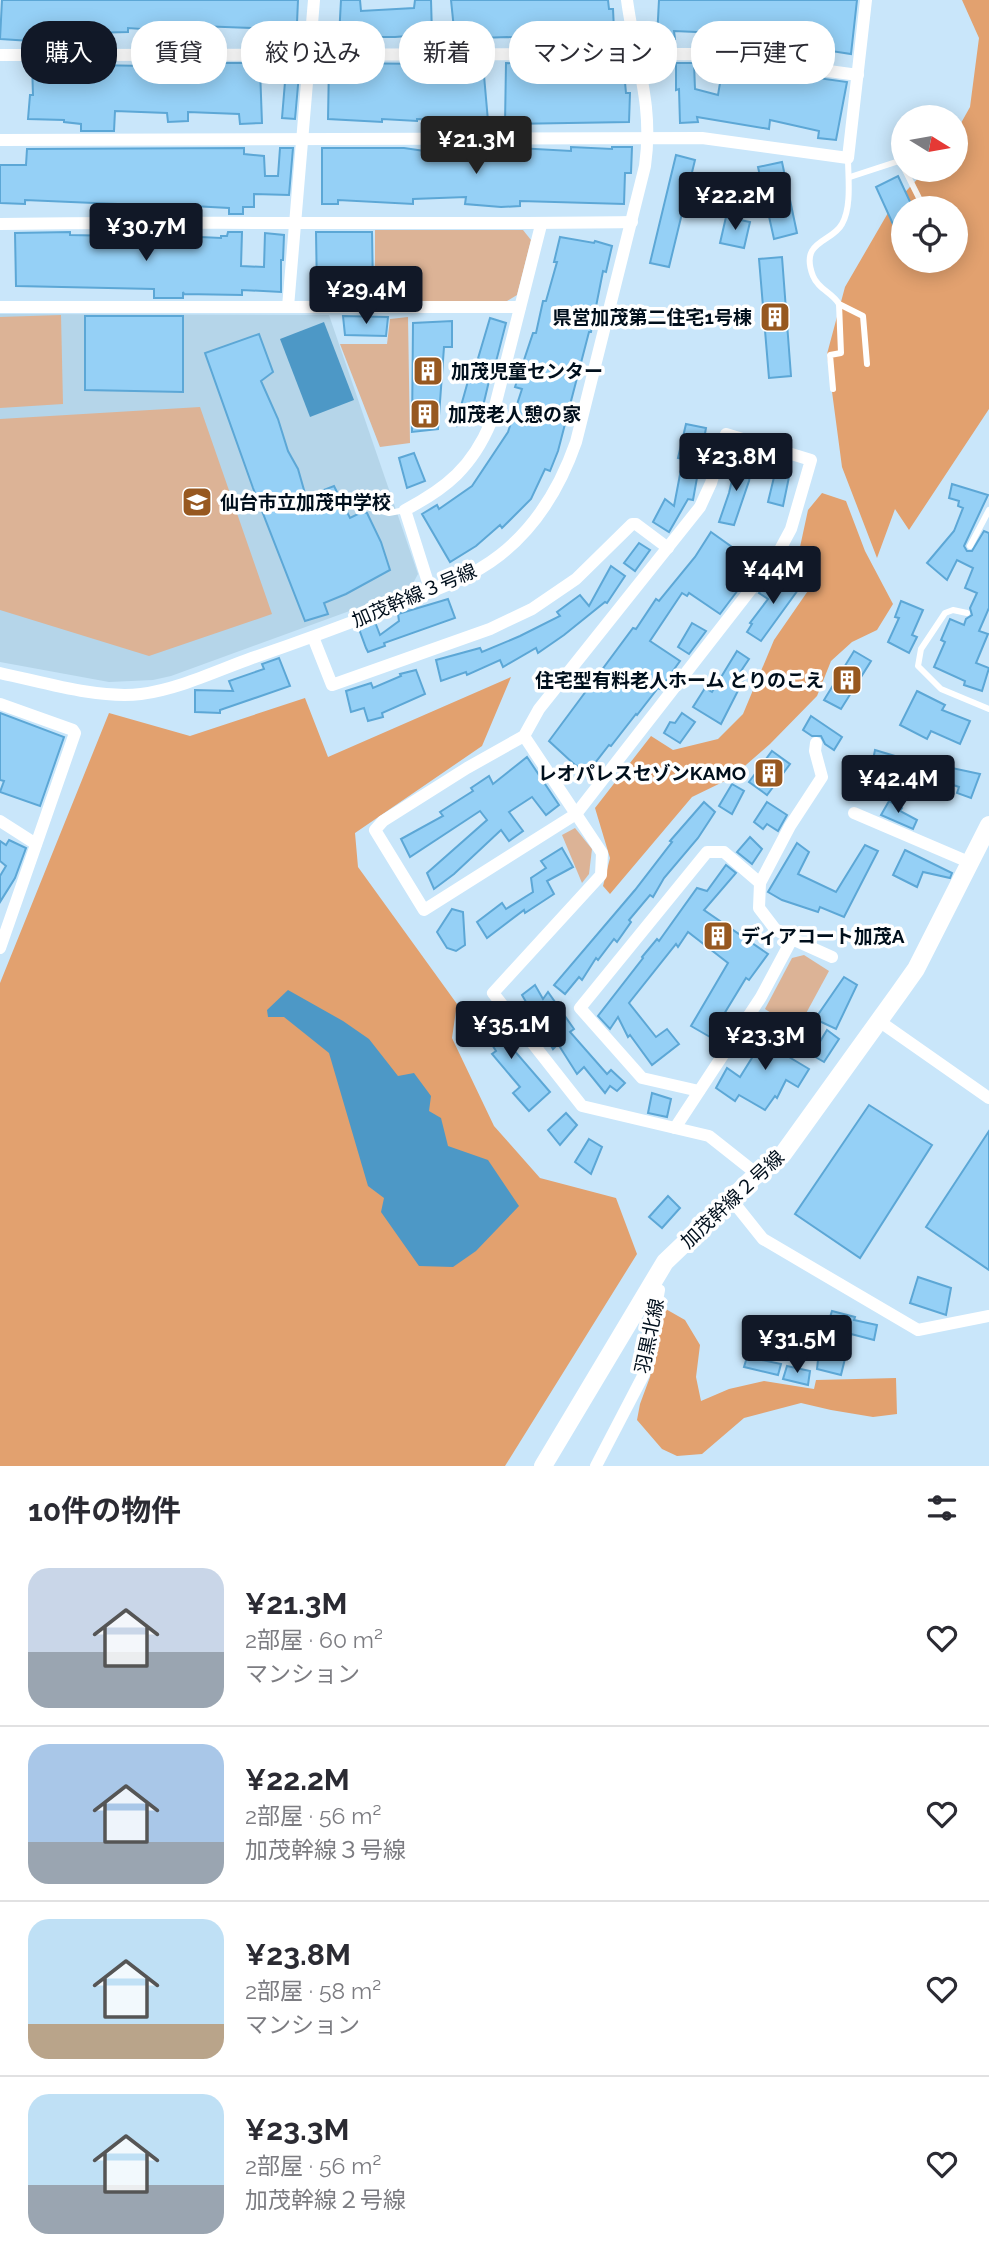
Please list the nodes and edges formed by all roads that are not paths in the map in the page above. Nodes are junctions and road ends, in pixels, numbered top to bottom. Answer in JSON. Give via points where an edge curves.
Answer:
{"nodes":[{"id":1,"x":314,"y":0,"type":"edge"},
{"id":2,"x":627,"y":0,"type":"edge"},
{"id":3,"x":866,"y":0,"type":"edge"},
{"id":4,"x":312,"y":21,"type":"edge"},
{"id":5,"x":631,"y":21,"type":"edge"},
{"id":6,"x":0,"y":55,"type":"edge"},
{"id":7,"x":241,"y":55,"type":"edge"},
{"id":8,"x":385,"y":55,"type":"edge"},
{"id":9,"x":509,"y":56,"type":"edge"},
{"id":10,"x":677,"y":56,"type":"edge"},
{"id":11,"x":858,"y":75,"type":"junction"},
{"id":12,"x":307,"y":84,"type":"edge"},
{"id":13,"x":644,"y":84,"type":"edge"},
{"id":14,"x":0,"y":139,"type":"edge"},
{"id":15,"x":302,"y":139,"type":"junction"},
{"id":16,"x":649,"y":140,"type":"junction"},
{"id":17,"x":848,"y":158,"type":"junction"},
{"id":18,"x":891,"y":164,"type":"edge"},
{"id":19,"x":850,"y":177,"type":"junction"},
{"id":20,"x":632,"y":222,"type":"junction"},
{"id":21,"x":296,"y":223,"type":"junction"},
{"id":22,"x":0,"y":224,"type":"edge"},
{"id":23,"x":541,"y":225,"type":"junction"},
{"id":24,"x":839,"y":304,"type":"junction"},
{"id":25,"x":0,"y":306,"type":"edge"},
{"id":26,"x":289,"y":307,"type":"junction"},
{"id":27,"x":520,"y":307,"type":"junction"},
{"id":28,"x":867,"y":364,"type":"dead end"},
{"id":29,"x":833,"y":389,"type":"dead end"},
{"id":30,"x":348,"y":502,"type":"dead end"},
{"id":31,"x":405,"y":510,"type":"junction"},
{"id":32,"x":989,"y":510,"type":"edge"},
{"id":33,"x":971,"y":546,"type":"dead end"},
{"id":34,"x":668,"y":548,"type":"junction"},
{"id":35,"x":431,"y":592,"type":"junction"},
{"id":36,"x":967,"y":613,"type":"dead end"},
{"id":37,"x":313,"y":637,"type":"junction"},
{"id":38,"x":0,"y":673,"type":"edge"},
{"id":39,"x":0,"y":704,"type":"edge"},
{"id":40,"x":989,"y":709,"type":"edge"},
{"id":41,"x":524,"y":736,"type":"junction"},
{"id":42,"x":816,"y":743,"type":"dead end"},
{"id":43,"x":855,"y":813,"type":"dead end"},
{"id":44,"x":576,"y":814,"type":"junction"},
{"id":45,"x":0,"y":821,"type":"edge"},
{"id":46,"x":989,"y":825,"type":"edge"},
{"id":47,"x":36,"y":844,"type":"junction"},
{"id":48,"x":971,"y":863,"type":"junction"},
{"id":49,"x":760,"y":883,"type":"junction"},
{"id":50,"x":4,"y":927,"type":"edge"},
{"id":51,"x":792,"y":939,"type":"junction"},
{"id":52,"x":0,"y":948,"type":"edge"},
{"id":53,"x":832,"y":957,"type":"dead end"},
{"id":54,"x":879,"y":1021,"type":"junction"},
{"id":55,"x":699,"y":1091,"type":"junction"},
{"id":56,"x":989,"y":1097,"type":"edge"},
{"id":57,"x":675,"y":1128,"type":"junction"},
{"id":58,"x":757,"y":1174,"type":"junction"},
{"id":59,"x":731,"y":1199,"type":"junction"},
{"id":60,"x":649,"y":1286,"type":"junction"},
{"id":61,"x":989,"y":1316,"type":"edge"},
{"id":62,"x":543,"y":1466,"type":"edge"},
{"id":63,"x":596,"y":1466,"type":"edge"}],
"edges":[{"from":1,"to":4,"type":"street"},
{"from":2,"to":5,"type":"street","name":"加茂幹線３号線"},
{"from":3,"to":11,"type":"street"},
{"from":6,"to":7,"type":"street"},
{"from":8,"to":9,"type":"street"},
{"from":10,"to":11,"type":"street","via":[[718,55]]},
{"from":11,"to":17,"type":"street"},
{"from":12,"to":15,"type":"street"},
{"from":13,"to":16,"type":"street","name":"加茂幹線３号線"},
{"from":14,"to":15,"type":"street"},
{"from":15,"to":16,"type":"street"},
{"from":15,"to":21,"type":"street"},
{"from":16,"to":17,"type":"street","via":[[710,139]]},
{"from":16,"to":20,"type":"street","name":"加茂幹線３号線"},
{"from":17,"to":19,"type":"lane"},
{"from":18,"to":19,"type":"lane"},
{"from":19,"to":24,"type":"lane","via":[[842,226],[821,240],[811,256],[816,281]]},
{"from":20,"to":23,"type":"street"},
{"from":20,"to":35,"type":"street","name":"加茂幹線３号線","via":[[579,432],[560,481],[540,513],[502,553],[471,575]]},
{"from":21,"to":22,"type":"street"},
{"from":21,"to":23,"type":"street"},
{"from":21,"to":26,"type":"street"},
{"from":23,"to":27,"type":"street"},
{"from":24,"to":28,"type":"lane","via":[[863,316]]},
{"from":24,"to":29,"type":"lane","via":[[841,354],[830,355]]},
{"from":25,"to":26,"type":"street"},
{"from":26,"to":27,"type":"street"},
{"from":27,"to":31,"type":"street","via":[[491,422],[478,450],[450,482]]},
{"from":30,"to":31,"type":"lane","via":[[389,513]]},
{"from":31,"to":35,"type":"street"},
{"from":32,"to":33,"type":"lane"},
{"from":34,"to":37,"type":"street","via":[[632,524],[576,579],[531,609],[490,629],[332,685]]},
{"from":34,"to":41,"type":"street","via":[[539,709]]},
{"from":34,"to":44,"type":"street","via":[[700,507],[726,434],[811,460],[791,529],[776,557]]},
{"from":35,"to":37,"type":"street","name":"加茂幹線３号線"},
{"from":36,"to":40,"type":"lane","via":[[945,613],[920,649],[918,666],[941,690]]},
{"from":37,"to":38,"type":"street","name":"加茂幹線３号線","via":[[142,694],[102,692]]},
{"from":39,"to":47,"type":"street","via":[[75,733]]},
{"from":41,"to":44,"type":"street"},
{"from":41,"to":44,"type":"street","via":[[375,830],[424,911]]},
{"from":42,"to":49,"type":"street","via":[[822,777]]},
{"from":43,"to":48,"type":"street"},
{"from":44,"to":57,"type":"street","via":[[603,853],[601,874],[492,993],[582,1106]]},
{"from":45,"to":47,"type":"street"},
{"from":46,"to":48,"type":"street","name":"加茂幹線２号線"},
{"from":47,"to":50,"type":"street"},
{"from":48,"to":54,"type":"street","name":"加茂幹線２号線","via":[[916,969]]},
{"from":49,"to":51,"type":"street","via":[[759,908],[775,929]]},
{"from":49,"to":55,"type":"street","via":[[724,852],[707,852],[580,1008],[642,1078]]},
{"from":50,"to":52,"type":"street"},
{"from":51,"to":53,"type":"street"},
{"from":51,"to":55,"type":"street","via":[[761,997]]},
{"from":54,"to":56,"type":"street"},
{"from":54,"to":58,"type":"street","name":"加茂幹線２号線","via":[[783,1154]]},
{"from":55,"to":57,"type":"street"},
{"from":57,"to":58,"type":"street","via":[[709,1136]]},
{"from":58,"to":59,"type":"street","name":"加茂幹線２号線"},
{"from":59,"to":60,"type":"street","name":"加茂幹線２号線","via":[[665,1262]]},
{"from":59,"to":61,"type":"street","via":[[762,1239],[918,1330]]},
{"from":60,"to":62,"type":"street","name":"加茂幹線２号線"},
{"from":60,"to":63,"type":"street","name":"羽黒北線","via":[[659,1290],[644,1374]]}]}
